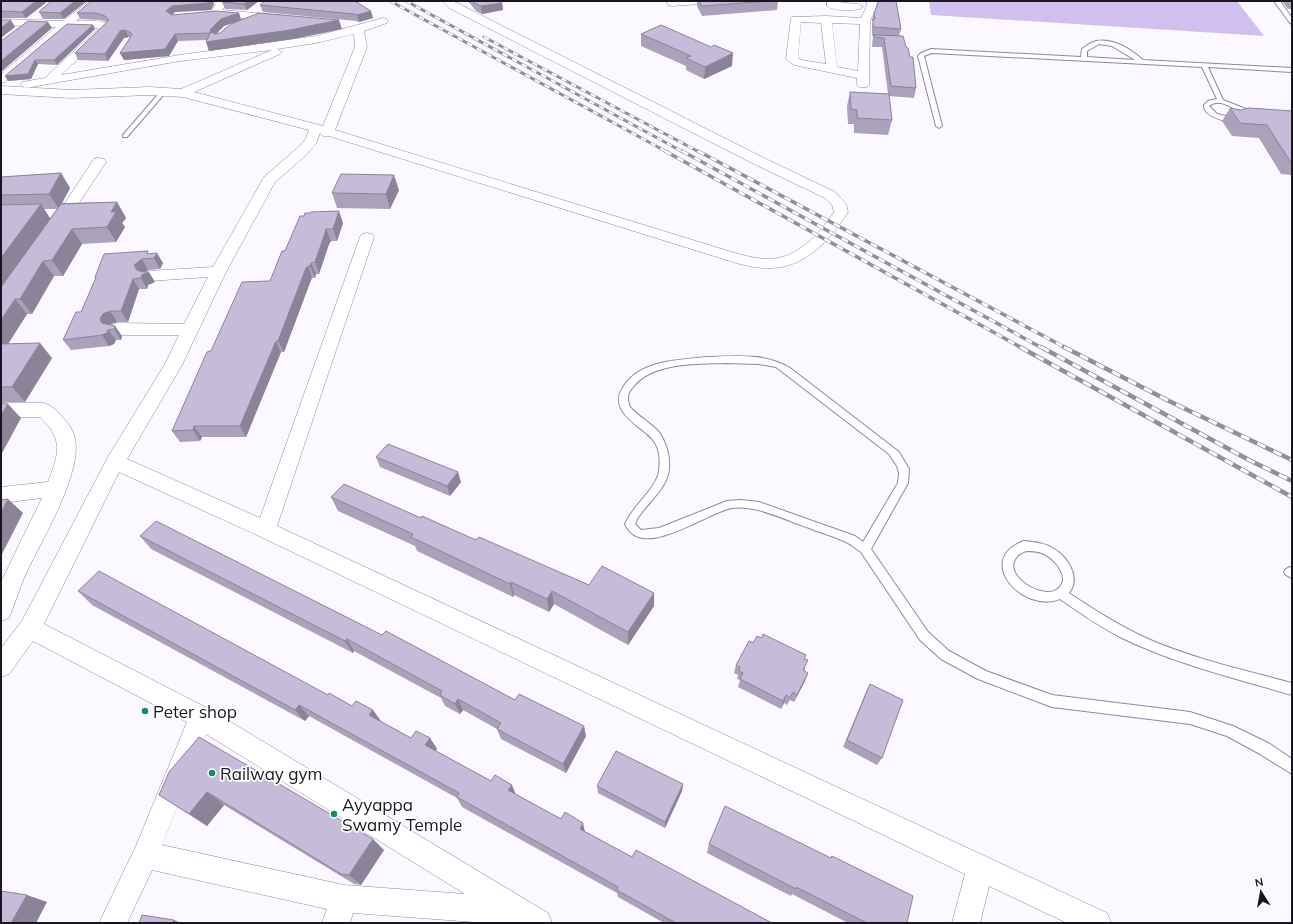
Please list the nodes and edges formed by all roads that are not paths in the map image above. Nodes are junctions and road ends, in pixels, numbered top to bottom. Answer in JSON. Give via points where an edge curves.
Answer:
{"nodes":[{"id":1,"x":95,"y":1,"type":"edge"},
{"id":2,"x":218,"y":1,"type":"edge"},
{"id":3,"x":447,"y":1,"type":"edge"},
{"id":4,"x":700,"y":1,"type":"edge"},
{"id":5,"x":832,"y":1,"type":"edge"},
{"id":6,"x":1277,"y":1,"type":"edge"},
{"id":7,"x":672,"y":3,"type":"dead end"},
{"id":8,"x":872,"y":4,"type":"edge"},
{"id":9,"x":262,"y":6,"type":"edge"},
{"id":10,"x":219,"y":13,"type":"junction"},
{"id":11,"x":39,"y":14,"type":"edge"},
{"id":12,"x":206,"y":15,"type":"edge"},
{"id":13,"x":250,"y":15,"type":"junction"},
{"id":14,"x":264,"y":17,"type":"junction"},
{"id":15,"x":287,"y":19,"type":"edge"},
{"id":16,"x":826,"y":19,"type":"junction"},
{"id":17,"x":1292,"y":20,"type":"edge"},
{"id":18,"x":383,"y":21,"type":"dead end"},
{"id":19,"x":865,"y":21,"type":"junction"},
{"id":20,"x":1,"y":22,"type":"edge"},
{"id":21,"x":28,"y":22,"type":"junction"},
{"id":22,"x":66,"y":24,"type":"junction"},
{"id":23,"x":339,"y":24,"type":"edge"},
{"id":24,"x":235,"y":26,"type":"edge"},
{"id":25,"x":364,"y":28,"type":"junction"},
{"id":26,"x":18,"y":31,"type":"edge"},
{"id":27,"x":292,"y":45,"type":"junction"},
{"id":28,"x":1084,"y":58,"type":"junction"},
{"id":29,"x":117,"y":59,"type":"dead end"},
{"id":30,"x":1141,"y":62,"type":"junction"},
{"id":31,"x":1204,"y":65,"type":"junction"},
{"id":32,"x":832,"y":69,"type":"junction"},
{"id":33,"x":1292,"y":70,"type":"edge"},
{"id":34,"x":109,"y":71,"type":"junction"},
{"id":35,"x":1,"y":80,"type":"edge"},
{"id":36,"x":48,"y":81,"type":"junction"},
{"id":37,"x":1,"y":89,"type":"edge"},
{"id":38,"x":163,"y":92,"type":"junction"},
{"id":39,"x":183,"y":93,"type":"junction"},
{"id":40,"x":1221,"y":102,"type":"junction"},
{"id":41,"x":1244,"y":112,"type":"junction"},
{"id":42,"x":1260,"y":113,"type":"edge"},
{"id":43,"x":939,"y":126,"type":"dead end"},
{"id":44,"x":322,"y":130,"type":"junction"},
{"id":45,"x":125,"y":136,"type":"dead end"},
{"id":46,"x":99,"y":162,"type":"dead end"},
{"id":47,"x":51,"y":233,"type":"edge"},
{"id":48,"x":368,"y":237,"type":"dead end"},
{"id":49,"x":218,"y":272,"type":"junction"},
{"id":50,"x":149,"y":276,"type":"edge"},
{"id":51,"x":117,"y":329,"type":"dead end"},
{"id":52,"x":190,"y":330,"type":"junction"},
{"id":53,"x":1,"y":410,"type":"edge"},
{"id":54,"x":115,"y":462,"type":"junction"},
{"id":55,"x":55,"y":489,"type":"junction"},
{"id":56,"x":1,"y":495,"type":"edge"},
{"id":57,"x":266,"y":530,"type":"junction"},
{"id":58,"x":865,"y":549,"type":"junction"},
{"id":59,"x":1061,"y":594,"type":"junction"},
{"id":60,"x":1,"y":611,"type":"edge"},
{"id":61,"x":30,"y":628,"type":"junction"},
{"id":62,"x":1,"y":666,"type":"edge"},
{"id":63,"x":1292,"y":689,"type":"edge"},
{"id":64,"x":201,"y":717,"type":"junction"},
{"id":65,"x":1292,"y":767,"type":"edge"},
{"id":66,"x":144,"y":855,"type":"junction"},
{"id":67,"x":980,"y":867,"type":"junction"},
{"id":68,"x":340,"y":911,"type":"edge"},
{"id":69,"x":522,"y":919,"type":"edge"},
{"id":70,"x":113,"y":923,"type":"edge"},
{"id":71,"x":966,"y":923,"type":"edge"},
{"id":72,"x":1097,"y":923,"type":"edge"}],
"edges":[{"from":1,"to":22,"type":"street"},
{"from":2,"to":10,"type":"street","via":[[222,4],[217,10]]},
{"from":3,"to":44,"type":"street","via":[[830,195],[839,204],[841,212],[829,231],[797,256],[778,263],[758,263]]},
{"from":4,"to":7,"type":"street"},
{"from":5,"to":8,"type":"street","via":[[832,6]]},
{"from":6,"to":17,"type":"lane"},
{"from":8,"to":19,"type":"street"},
{"from":9,"to":13,"type":"street"},
{"from":10,"to":12,"type":"street"},
{"from":10,"to":13,"type":"street"},
{"from":11,"to":21,"type":"street"},
{"from":13,"to":14,"type":"street"},
{"from":14,"to":15,"type":"street"},
{"from":14,"to":24,"type":"street"},
{"from":16,"to":19,"type":"street"},
{"from":16,"to":32,"type":"street"},
{"from":16,"to":32,"type":"street","via":[[796,19],[792,59],[798,63]]},
{"from":18,"to":25,"type":"street"},
{"from":19,"to":32,"type":"street","via":[[868,39],[863,80]]},
{"from":20,"to":21,"type":"street"},
{"from":21,"to":22,"type":"street"},
{"from":21,"to":26,"type":"street"},
{"from":22,"to":35,"type":"street"},
{"from":22,"to":36,"type":"street","via":[[106,27]]},
{"from":23,"to":25,"type":"street"},
{"from":25,"to":27,"type":"street"},
{"from":25,"to":44,"type":"street","via":[[357,59]]},
{"from":27,"to":34,"type":"street","via":[[202,55]]},
{"from":27,"to":39,"type":"street"},
{"from":28,"to":30,"type":"lane"},
{"from":28,"to":30,"type":"lane","via":[[1084,50],[1088,45],[1104,43],[1124,48]]},
{"from":28,"to":43,"type":"lane","via":[[941,51],[923,54],[921,56]]},
{"from":29,"to":34,"type":"street"},
{"from":30,"to":31,"type":"lane"},
{"from":31,"to":33,"type":"lane"},
{"from":31,"to":40,"type":"lane"},
{"from":34,"to":36,"type":"street"},
{"from":36,"to":37,"type":"street"},
{"from":37,"to":38,"type":"street","via":[[71,94]]},
{"from":38,"to":39,"type":"street"},
{"from":38,"to":45,"type":"lane"},
{"from":39,"to":44,"type":"street"},
{"from":40,"to":41,"type":"lane","via":[[1233,104]]},
{"from":40,"to":41,"type":"lane","via":[[1211,102],[1206,108],[1212,114],[1230,119],[1243,117]]},
{"from":41,"to":42,"type":"lane"},
{"from":44,"to":49,"type":"street","via":[[269,180]]},
{"from":46,"to":47,"type":"street","via":[[58,214]]},
{"from":48,"to":57,"type":"street"},
{"from":49,"to":50,"type":"street"},
{"from":49,"to":52,"type":"street"},
{"from":51,"to":52,"type":"street"},
{"from":52,"to":54,"type":"street"},
{"from":53,"to":55,"type":"street","via":[[44,410],[56,421],[66,438],[67,450],[63,470]]},
{"from":54,"to":57,"type":"street"},
{"from":54,"to":61,"type":"street"},
{"from":55,"to":56,"type":"street"},
{"from":55,"to":60,"type":"street"},
{"from":57,"to":67,"type":"street"},
{"from":58,"to":58,"type":"lane","via":[[851,539],[759,506],[741,504],[731,504],[658,532],[641,534],[632,530],[632,517],[652,494],[663,474],[665,458],[657,436],[633,417],[625,405],[623,397],[628,385],[644,372],[681,363],[752,359],[773,362],[787,370],[892,451],[901,463],[905,473],[903,483]]},
{"from":58,"to":65,"type":"lane","via":[[924,636],[945,655],[982,675],[1052,701],[1190,718],[1229,730]]},
{"from":59,"to":59,"type":"lane","via":[[1043,597],[1016,584],[1007,568],[1010,554],[1024,546],[1052,552],[1060,559],[1069,574],[1069,582]]},
{"from":59,"to":63,"type":"lane","via":[[1127,635],[1174,654]]},
{"from":61,"to":62,"type":"street"},
{"from":61,"to":64,"type":"street"},
{"from":64,"to":66,"type":"street"},
{"from":64,"to":69,"type":"street"},
{"from":66,"to":68,"type":"street"},
{"from":66,"to":70,"type":"street"},
{"from":67,"to":71,"type":"street"},
{"from":67,"to":72,"type":"street"},
{"from":68,"to":69,"type":"street"}]}
